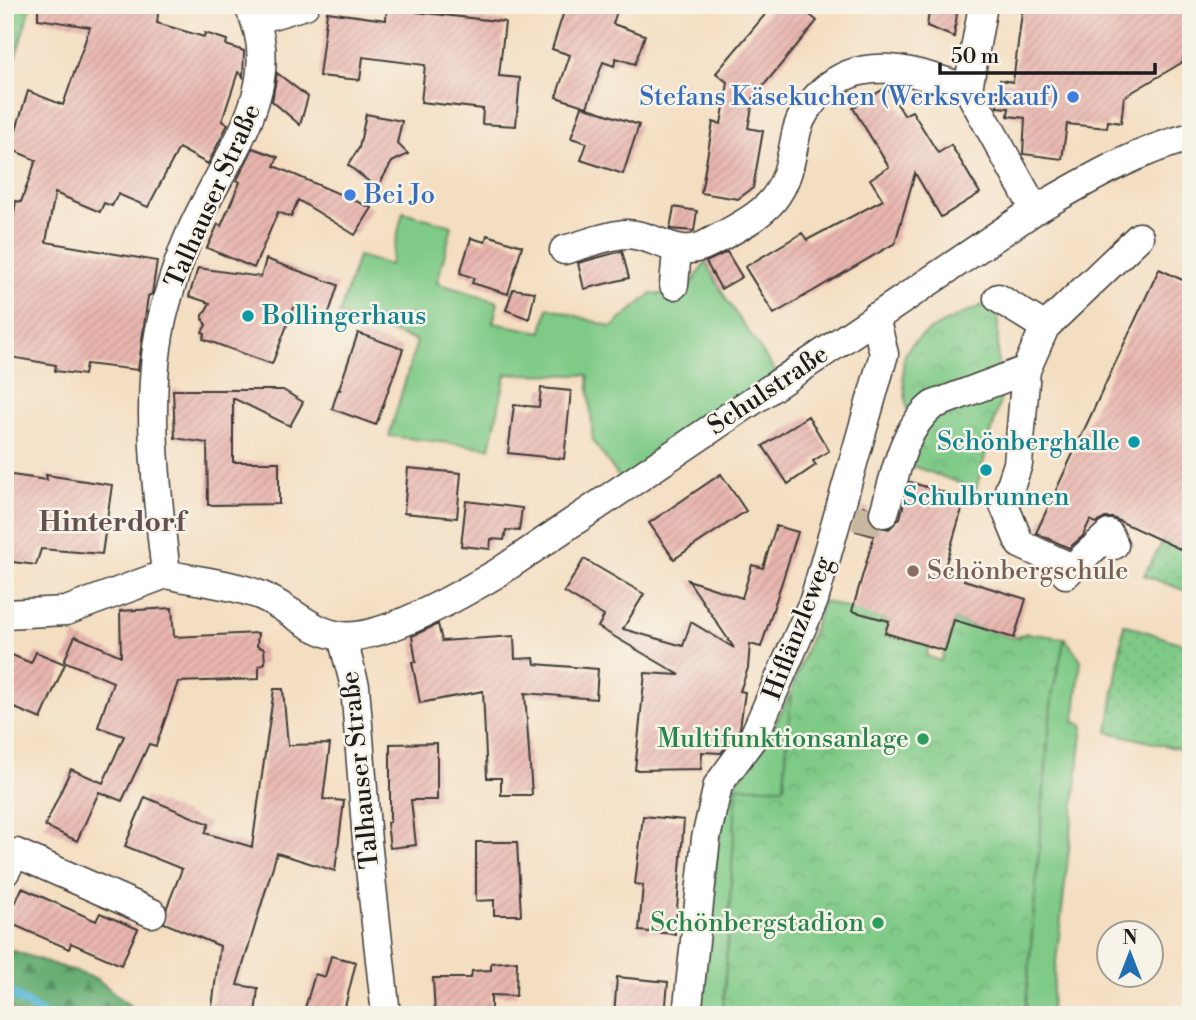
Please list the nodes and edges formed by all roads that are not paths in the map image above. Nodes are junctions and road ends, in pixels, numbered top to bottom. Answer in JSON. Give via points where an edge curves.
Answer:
{"nodes":[{"id":1,"x":305,"y":5,"type":"edge"},
{"id":2,"x":983,"y":5,"type":"edge"},
{"id":3,"x":251,"y":13,"type":"edge"},
{"id":4,"x":968,"y":89,"type":"junction"},
{"id":5,"x":1191,"y":136,"type":"edge"},
{"id":6,"x":1035,"y":211,"type":"junction"},
{"id":7,"x":1139,"y":237,"type":"dead end"},
{"id":8,"x":564,"y":250,"type":"dead end"},
{"id":9,"x":677,"y":250,"type":"junction"},
{"id":10,"x":674,"y":285,"type":"dead end"},
{"id":11,"x":998,"y":298,"type":"dead end"},
{"id":12,"x":875,"y":317,"type":"junction"},
{"id":13,"x":1045,"y":327,"type":"junction"},
{"id":14,"x":1026,"y":370,"type":"junction"},
{"id":15,"x":884,"y":513,"type":"tunnel mouth"},
{"id":16,"x":1114,"y":545,"type":"dead end"},
{"id":17,"x":166,"y":574,"type":"junction"},
{"id":18,"x":5,"y":614,"type":"edge"},
{"id":19,"x":342,"y":637,"type":"junction"},
{"id":20,"x":5,"y":872,"type":"edge"},
{"id":21,"x":152,"y":913,"type":"dead end"},
{"id":22,"x":386,"y":1015,"type":"edge"},
{"id":23,"x":687,"y":1015,"type":"edge"}],
"edges":[{"from":1,"to":3,"type":"street"},
{"from":2,"to":4,"type":"street"},
{"from":3,"to":17,"type":"street","name":"Talhauser Straße","via":[[261,36],[257,96],[222,178],[196,221],[164,312],[153,413]]},
{"from":4,"to":6,"type":"street"},
{"from":4,"to":9,"type":"street","via":[[884,68],[850,72],[835,80],[807,108],[798,128],[792,164],[775,199],[704,246]]},
{"from":5,"to":6,"type":"street","name":"Schulstraße","via":[[1089,178]]},
{"from":6,"to":12,"type":"street","name":"Schulstraße"},
{"from":7,"to":13,"type":"street"},
{"from":8,"to":9,"type":"street","via":[[624,234],[640,235]]},
{"from":9,"to":10,"type":"street"},
{"from":11,"to":13,"type":"street"},
{"from":12,"to":19,"type":"street","name":"Schulstraße","via":[[441,607]]},
{"from":12,"to":23,"type":"street","name":"Hiflänzleweg","via":[[884,355],[814,600],[754,736],[718,785],[706,838]]},
{"from":13,"to":14,"type":"street"},
{"from":14,"to":15,"type":"street","via":[[933,405],[921,415],[910,432]]},
{"from":14,"to":16,"type":"street","via":[[1018,464],[1004,505],[1020,544],[1069,571],[1109,534]]},
{"from":17,"to":18,"type":"street","via":[[66,611]]},
{"from":17,"to":19,"type":"street","name":"Talhauser Straße","via":[[259,594],[320,630]]},
{"from":19,"to":22,"type":"street","name":"Talhauser Straße","via":[[355,686]]},
{"from":20,"to":21,"type":"street","via":[[16,853]]}]}
